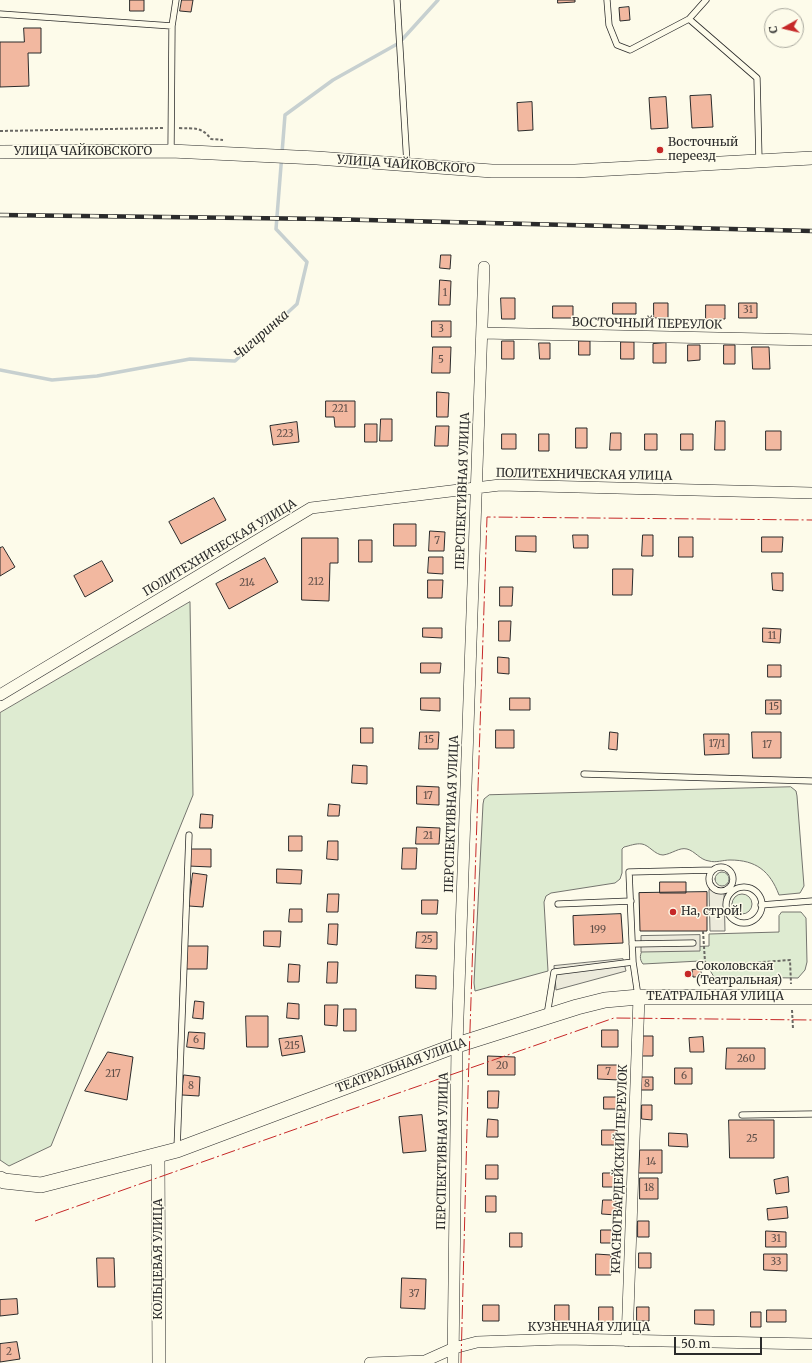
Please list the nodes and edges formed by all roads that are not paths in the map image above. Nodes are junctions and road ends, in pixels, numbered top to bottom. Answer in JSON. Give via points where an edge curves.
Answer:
{"nodes":[{"id":1,"x":176,"y":0,"type":"edge"},
{"id":2,"x":397,"y":0,"type":"edge"},
{"id":3,"x":607,"y":0,"type":"edge"},
{"id":4,"x":706,"y":0,"type":"edge"},
{"id":5,"x":1,"y":13,"type":"edge"},
{"id":6,"x":689,"y":19,"type":"junction"},
{"id":7,"x":172,"y":26,"type":"junction"},
{"id":8,"x":171,"y":151,"type":"junction"},
{"id":9,"x":0,"y":152,"type":"edge"},
{"id":10,"x":812,"y":158,"type":"edge"},
{"id":11,"x":759,"y":160,"type":"junction"},
{"id":12,"x":407,"y":164,"type":"junction"},
{"id":13,"x":484,"y":267,"type":"dead end"},
{"id":14,"x":482,"y":333,"type":"junction"},
{"id":15,"x":812,"y":340,"type":"edge"},
{"id":16,"x":476,"y":488,"type":"junction"},
{"id":17,"x":812,"y":493,"type":"edge"},
{"id":18,"x":0,"y":695,"type":"edge"},
{"id":19,"x":584,"y":774,"type":"dead end"},
{"id":20,"x":812,"y":781,"type":"edge"},
{"id":21,"x":188,"y":835,"type":"dead end"},
{"id":22,"x":713,"y":870,"type":"junction"},
{"id":23,"x":733,"y":875,"type":"junction"},
{"id":24,"x":743,"y":887,"type":"junction"},
{"id":25,"x":631,"y":901,"type":"junction"},
{"id":26,"x":812,"y":901,"type":"edge"},
{"id":27,"x":558,"y":904,"type":"dead end"},
{"id":28,"x":761,"y":905,"type":"junction"},
{"id":29,"x":693,"y":943,"type":"dead end"},
{"id":30,"x":632,"y":944,"type":"junction"},
{"id":31,"x":633,"y":962,"type":"junction"},
{"id":32,"x":639,"y":997,"type":"junction"},
{"id":33,"x":812,"y":997,"type":"edge"},
{"id":34,"x":546,"y":1017,"type":"junction"},
{"id":35,"x":457,"y":1045,"type":"junction"},
{"id":36,"x":812,"y":1114,"type":"edge"},
{"id":37,"x":742,"y":1115,"type":"dead end"},
{"id":38,"x":177,"y":1150,"type":"junction"},
{"id":39,"x":158,"y":1154,"type":"junction"},
{"id":40,"x":0,"y":1179,"type":"edge"},
{"id":41,"x":627,"y":1341,"type":"junction"},
{"id":42,"x":812,"y":1344,"type":"edge"},
{"id":43,"x":454,"y":1348,"type":"junction"},
{"id":44,"x":159,"y":1363,"type":"edge"},
{"id":45,"x":370,"y":1363,"type":"edge"},
{"id":46,"x":453,"y":1363,"type":"edge"}],
"edges":[{"from":1,"to":7,"type":"lane"},
{"from":2,"to":12,"type":"lane"},
{"from":3,"to":6,"type":"lane","via":[[609,25],[617,45],[630,50]]},
{"from":4,"to":6,"type":"lane"},
{"from":5,"to":7,"type":"lane"},
{"from":6,"to":11,"type":"lane","via":[[757,78]]},
{"from":7,"to":8,"type":"lane"},
{"from":8,"to":9,"type":"street","name":"УЛИЦА ЧАЙКОВСКОГО"},
{"from":8,"to":12,"type":"street","name":"УЛИЦА ЧАЙКОВСКОГО"},
{"from":10,"to":11,"type":"street","name":"УЛИЦА ЧАЙКОВСКОГО"},
{"from":11,"to":12,"type":"street","name":"УЛИЦА ЧАЙКОВСКОГО","via":[[575,171],[492,171]]},
{"from":13,"to":14,"type":"street","name":"ПЕРСПЕКТИВНАЯ УЛИЦА"},
{"from":14,"to":15,"type":"street","name":"ВОСТОЧНЫЙ ПЕРЕУЛОК"},
{"from":14,"to":16,"type":"street","name":"ПЕРСПЕКТИВНАЯ УЛИЦА"},
{"from":16,"to":17,"type":"street","name":"ПОЛИТЕХНИЧЕСКАЯ УЛИЦА","via":[[500,485]]},
{"from":16,"to":18,"type":"street","name":"ПОЛИТЕХНИЧЕСКАЯ УЛИЦА","via":[[311,508]]},
{"from":16,"to":35,"type":"street","name":"ПЕРСПЕКТИВНАЯ УЛИЦА"},
{"from":19,"to":20,"type":"lane"},
{"from":21,"to":38,"type":"lane"},
{"from":22,"to":23,"type":"lane","via":[[724,867]]},
{"from":22,"to":23,"type":"lane","via":[[709,877],[710,885],[720,892],[732,887]]},
{"from":22,"to":25,"type":"lane","via":[[629,872]]},
{"from":23,"to":24,"type":"lane"},
{"from":24,"to":28,"type":"lane","via":[[756,892]]},
{"from":24,"to":28,"type":"lane","via":[[732,891],[727,897],[726,906],[730,917],[738,922],[750,922],[758,916]]},
{"from":25,"to":27,"type":"lane"},
{"from":25,"to":30,"type":"lane"},
{"from":26,"to":28,"type":"lane"},
{"from":29,"to":30,"type":"lane"},
{"from":30,"to":31,"type":"lane"},
{"from":31,"to":32,"type":"lane"},
{"from":31,"to":34,"type":"lane","via":[[554,972]]},
{"from":32,"to":33,"type":"main road","name":"ТЕАТРАЛЬНАЯ УЛИЦА"},
{"from":32,"to":34,"type":"main road","name":"ТЕАТРАЛЬНАЯ УЛИЦА","via":[[605,1000]]},
{"from":32,"to":41,"type":"street","name":"КРАСНОГВАРДЕЙСКИЙ ПЕРЕУЛОК"},
{"from":34,"to":35,"type":"main road","name":"ТЕАТРАЛЬНАЯ УЛИЦА"},
{"from":35,"to":38,"type":"main road","name":"ТЕАТРАЛЬНАЯ УЛИЦА"},
{"from":35,"to":43,"type":"street","name":"ПЕРСПЕКТИВНАЯ УЛИЦА"},
{"from":36,"to":37,"type":"lane"},
{"from":38,"to":39,"type":"main road","name":"ТЕАТРАЛЬНАЯ УЛИЦА"},
{"from":39,"to":40,"type":"main road","name":"ТЕАТРАЛЬНАЯ УЛИЦА","via":[[41,1185]]},
{"from":39,"to":44,"type":"street","name":"КОЛЬЦЕВАЯ УЛИЦА"},
{"from":41,"to":42,"type":"street","name":"КУЗНЕЧНАЯ УЛИЦА"},
{"from":41,"to":43,"type":"street","name":"КУЗНЕЧНАЯ УЛИЦА","via":[[564,1339],[477,1342]]},
{"from":43,"to":45,"type":"street","name":"КУЗНЕЧНАЯ УЛИЦА","via":[[426,1361]]},
{"from":43,"to":46,"type":"street","name":"ПЕРСПЕКТИВНАЯ УЛИЦА"}]}
